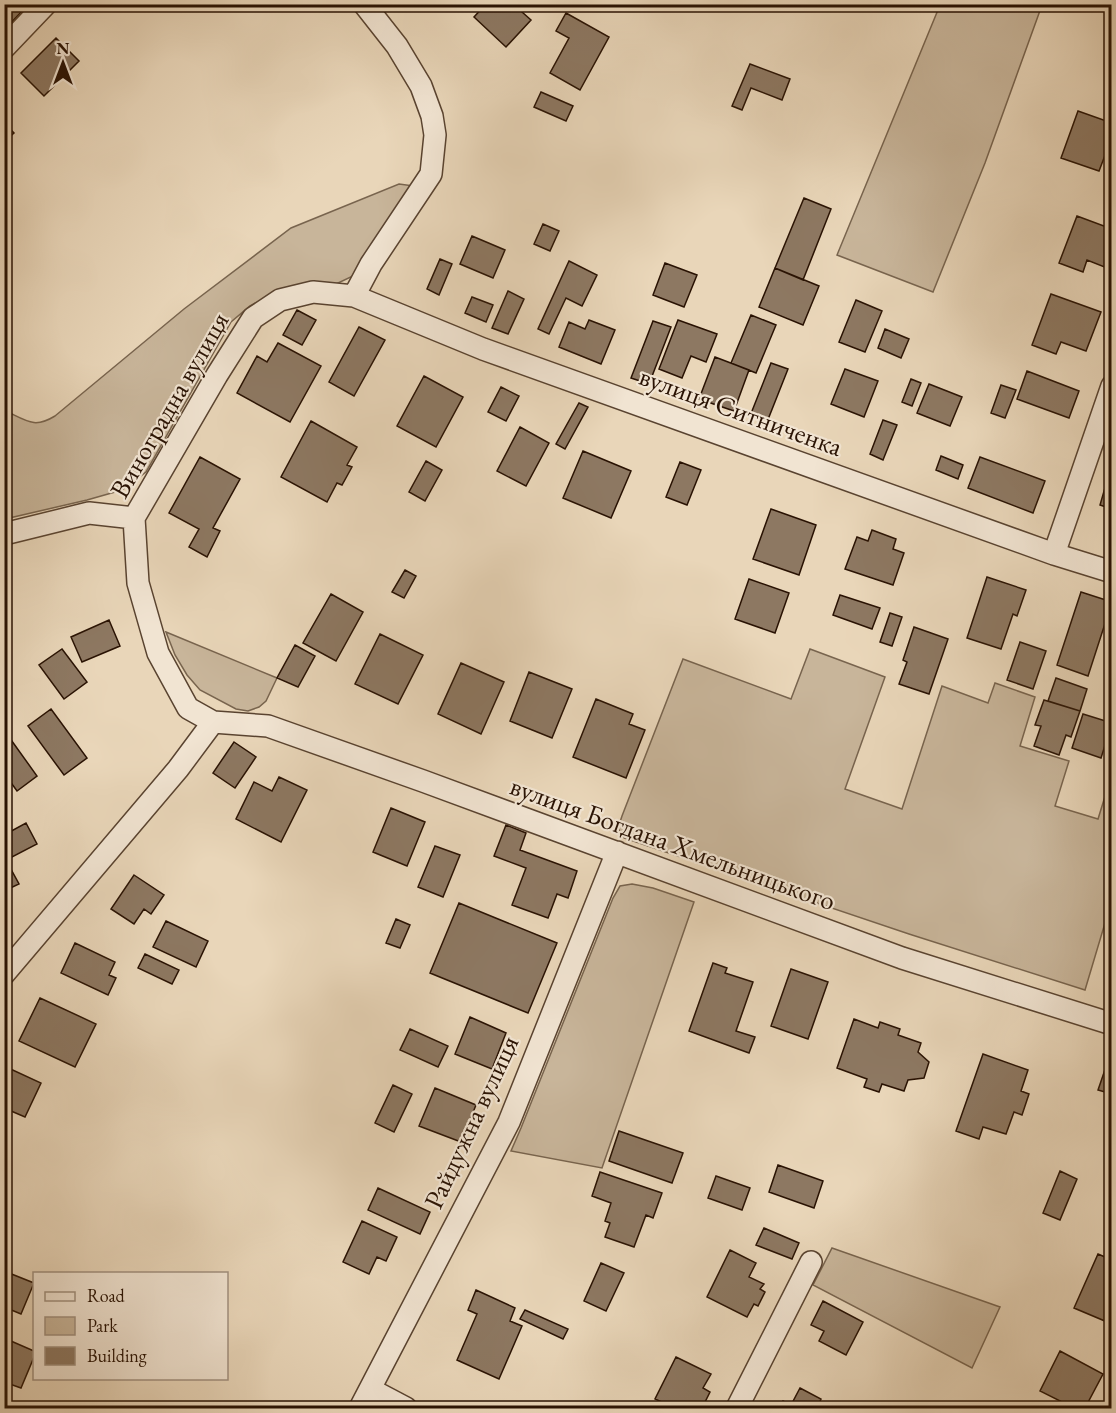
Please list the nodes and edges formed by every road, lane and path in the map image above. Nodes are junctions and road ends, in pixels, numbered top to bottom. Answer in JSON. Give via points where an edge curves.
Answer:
{"nodes":[{"id":1,"x":46,"y":4,"type":"edge"},
{"id":2,"x":364,"y":4,"type":"edge"},
{"id":3,"x":4,"y":48,"type":"edge"},
{"id":4,"x":354,"y":296,"type":"junction"},
{"id":5,"x":1112,"y":386,"type":"edge"},
{"id":6,"x":134,"y":518,"type":"junction"},
{"id":7,"x":4,"y":534,"type":"edge"},
{"id":8,"x":1054,"y":554,"type":"junction"},
{"id":9,"x":1112,"y":572,"type":"edge"},
{"id":10,"x":213,"y":723,"type":"junction"},
{"id":11,"x":617,"y":852,"type":"junction"},
{"id":12,"x":4,"y":974,"type":"edge"},
{"id":13,"x":1112,"y":1024,"type":"edge"},
{"id":14,"x":811,"y":1262,"type":"dead end"},
{"id":15,"x":370,"y":1389,"type":"junction"},
{"id":16,"x":360,"y":1408,"type":"edge"},
{"id":17,"x":405,"y":1408,"type":"edge"},
{"id":18,"x":737,"y":1408,"type":"edge"}],
"edges":[{"from":1,"to":3,"type":"street"},
{"from":2,"to":4,"type":"street","via":[[397,46],[421,86],[435,135],[431,174]]},
{"from":4,"to":6,"type":"street","name":"Виноградна вулиця","via":[[313,292],[280,300],[253,318]]},
{"from":4,"to":8,"type":"street","name":"вулиця Ситниченка","via":[[483,349]]},
{"from":5,"to":8,"type":"street"},
{"from":6,"to":7,"type":"street","via":[[89,513]]},
{"from":6,"to":10,"type":"street","name":"Виноградна вулиця","via":[[138,582],[158,653],[188,708]]},
{"from":8,"to":9,"type":"street","name":"вулиця Ситниченка"},
{"from":10,"to":11,"type":"street","name":"вулиця Богдана Хмельницького","via":[[268,726]]},
{"from":10,"to":12,"type":"street"},
{"from":11,"to":13,"type":"street","name":"вулиця Богдана Хмельницького","via":[[902,958]]},
{"from":11,"to":15,"type":"street","name":"Райдужна вулиця","via":[[509,1122]]},
{"from":14,"to":18,"type":"street"},
{"from":15,"to":16,"type":"street","name":"Райдужна вулиця"},
{"from":15,"to":17,"type":"street"}]}
